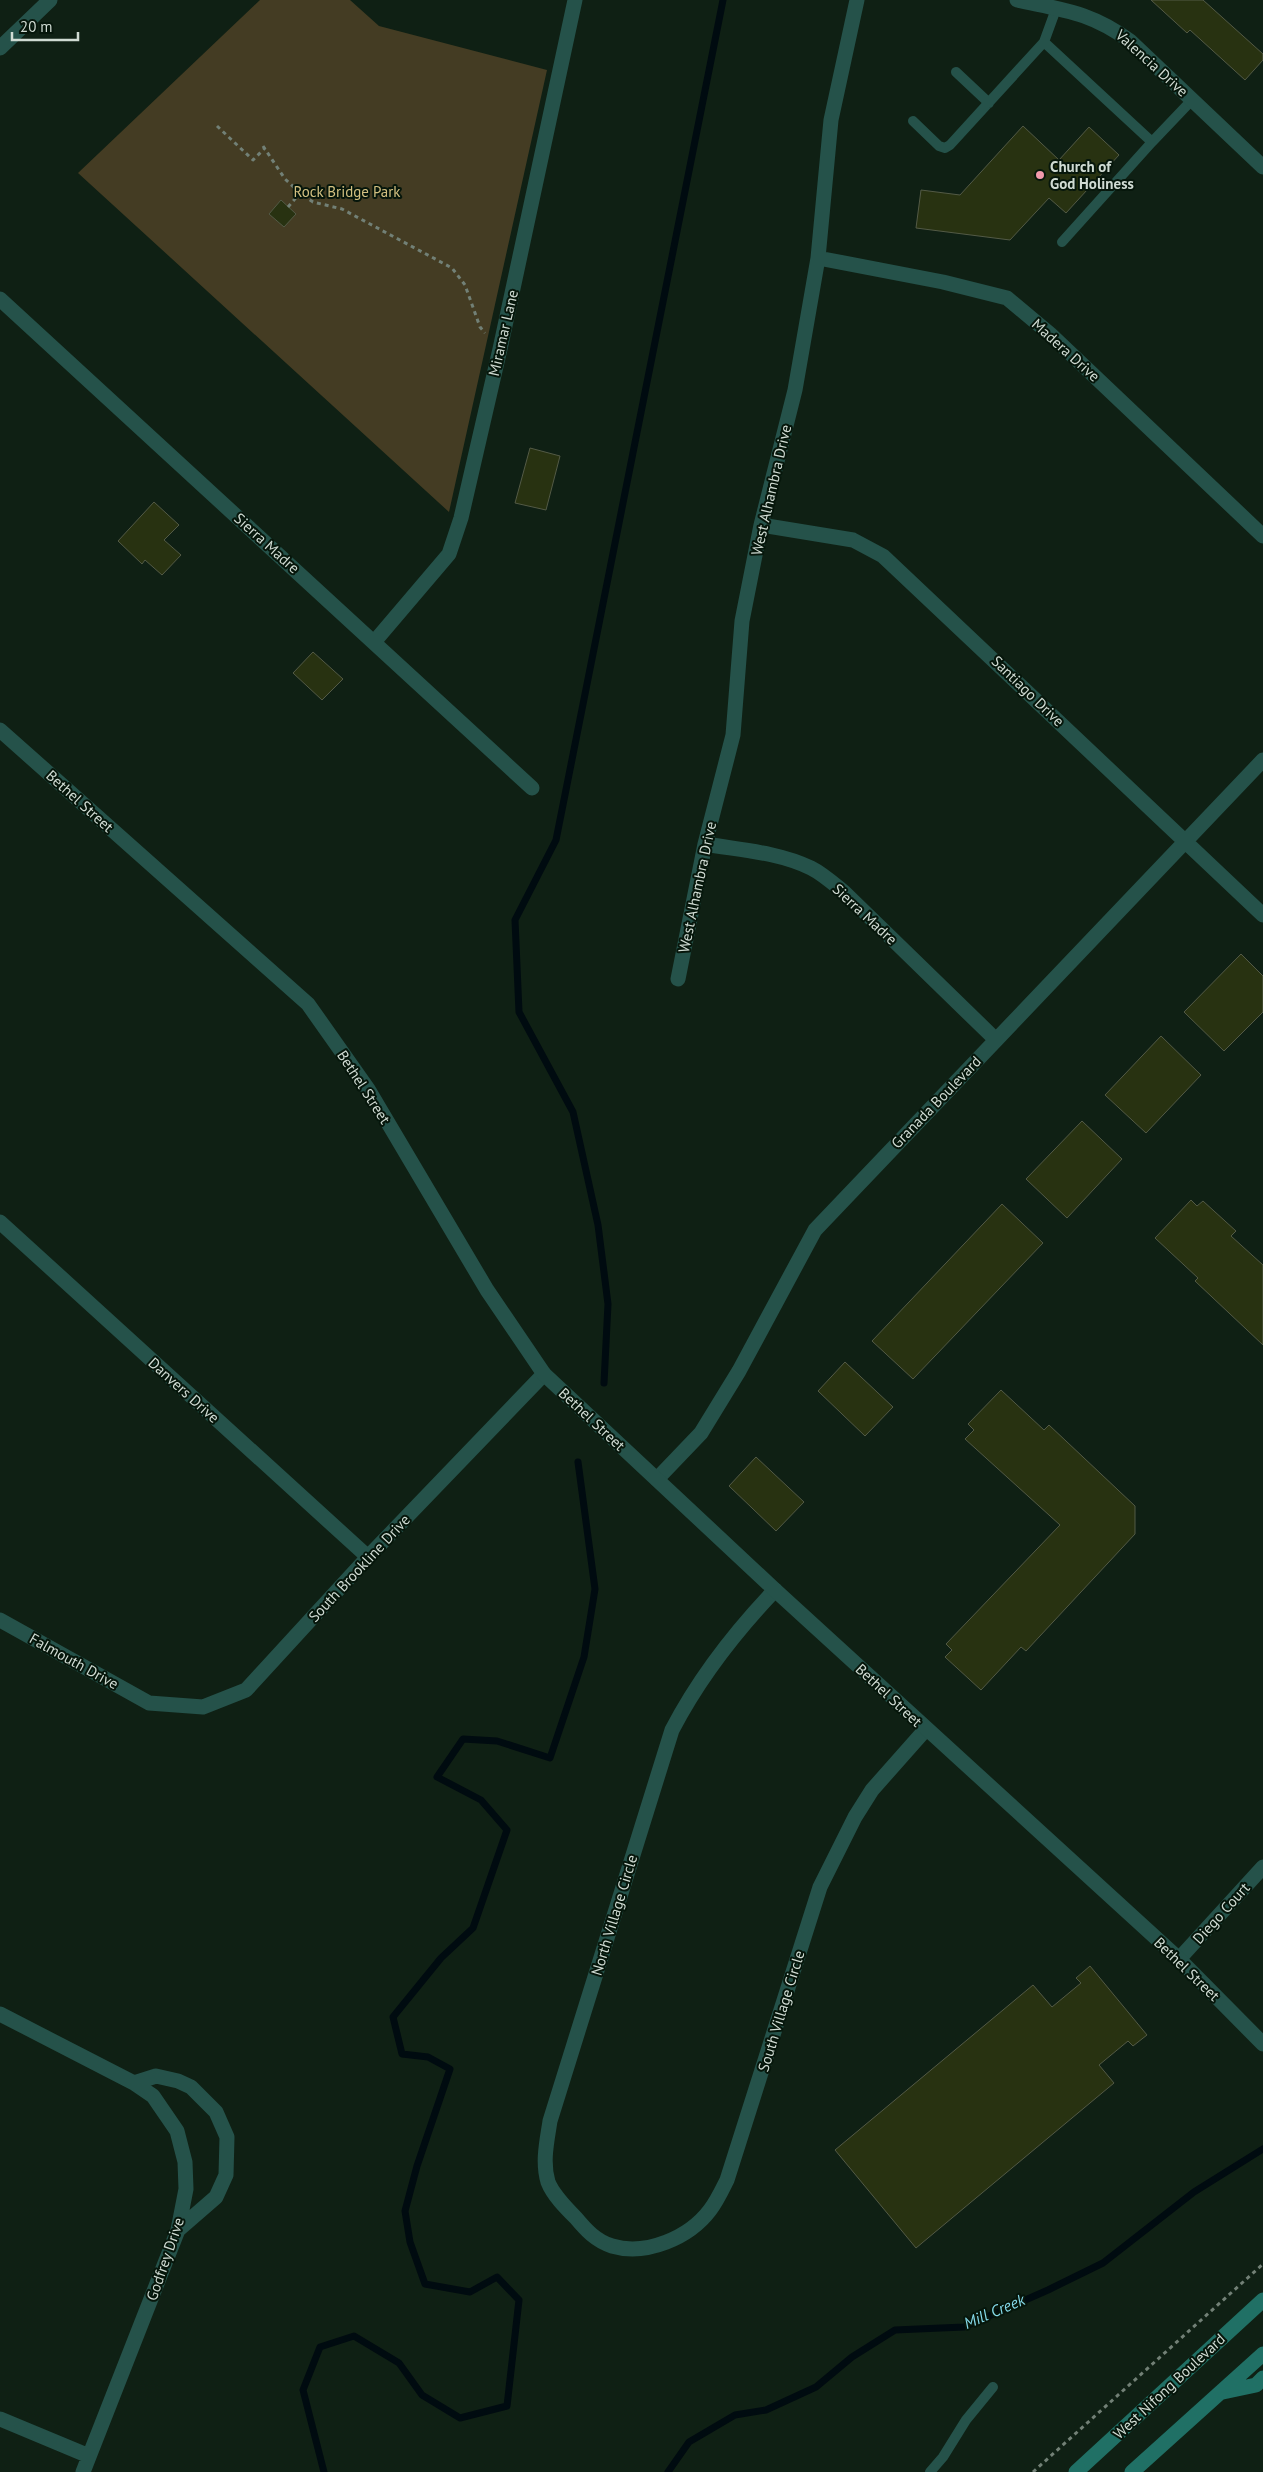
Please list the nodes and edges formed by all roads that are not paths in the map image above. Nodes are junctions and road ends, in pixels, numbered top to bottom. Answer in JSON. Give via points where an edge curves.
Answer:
{"nodes":[{"id":1,"x":50,"y":0,"type":"edge"},
{"id":2,"x":575,"y":0,"type":"edge"},
{"id":3,"x":857,"y":0,"type":"edge"},
{"id":4,"x":1018,"y":0,"type":"edge"},
{"id":5,"x":1056,"y":9,"type":"junction"},
{"id":6,"x":1044,"y":42,"type":"junction"},
{"id":7,"x":0,"y":48,"type":"edge"},
{"id":8,"x":956,"y":72,"type":"dead end"},
{"id":9,"x":1192,"y":100,"type":"junction"},
{"id":10,"x":989,"y":102,"type":"junction"},
{"id":11,"x":913,"y":122,"type":"dead end"},
{"id":12,"x":1152,"y":142,"type":"junction"},
{"id":13,"x":1263,"y":167,"type":"edge"},
{"id":14,"x":1062,"y":242,"type":"dead end"},
{"id":15,"x":818,"y":258,"type":"junction"},
{"id":16,"x":0,"y":299,"type":"edge"},
{"id":17,"x":761,"y":526,"type":"junction"},
{"id":18,"x":1263,"y":536,"type":"edge"},
{"id":19,"x":375,"y":641,"type":"junction"},
{"id":20,"x":0,"y":730,"type":"edge"},
{"id":21,"x":1263,"y":760,"type":"edge"},
{"id":22,"x":532,"y":788,"type":"dead end"},
{"id":23,"x":1185,"y":841,"type":"junction"},
{"id":24,"x":705,"y":844,"type":"junction"},
{"id":25,"x":1263,"y":916,"type":"edge"},
{"id":26,"x":678,"y":979,"type":"dead end"},
{"id":27,"x":996,"y":1039,"type":"junction"},
{"id":28,"x":0,"y":1222,"type":"edge"},
{"id":29,"x":544,"y":1374,"type":"junction"},
{"id":30,"x":658,"y":1479,"type":"junction"},
{"id":31,"x":368,"y":1557,"type":"junction"},
{"id":32,"x":775,"y":1590,"type":"junction"},
{"id":33,"x":0,"y":1620,"type":"edge"},
{"id":34,"x":149,"y":1703,"type":"joint"},
{"id":35,"x":926,"y":1730,"type":"junction"},
{"id":36,"x":1263,"y":1867,"type":"edge"},
{"id":37,"x":1179,"y":1959,"type":"junction"},
{"id":38,"x":0,"y":2014,"type":"edge"},
{"id":39,"x":1263,"y":2044,"type":"edge"},
{"id":40,"x":134,"y":2084,"type":"junction"},
{"id":41,"x":178,"y":2230,"type":"junction"},
{"id":42,"x":612,"y":2246,"type":"joint"},
{"id":43,"x":1263,"y":2300,"type":"edge"},
{"id":44,"x":1263,"y":2354,"type":"edge"},
{"id":45,"x":1263,"y":2378,"type":"edge"},
{"id":46,"x":993,"y":2387,"type":"dead end"},
{"id":47,"x":1223,"y":2392,"type":"junction"},
{"id":48,"x":0,"y":2419,"type":"edge"},
{"id":49,"x":89,"y":2456,"type":"junction"},
{"id":50,"x":83,"y":2472,"type":"edge"},
{"id":51,"x":930,"y":2472,"type":"edge"},
{"id":52,"x":1076,"y":2472,"type":"edge"},
{"id":53,"x":1132,"y":2472,"type":"edge"}],
"edges":[{"from":1,"to":7,"type":"street"},
{"from":2,"to":19,"type":"street","name":"Miramar Lane","via":[[461,518],[449,554]]},
{"from":3,"to":15,"type":"street","name":"West Alhambra Drive","via":[[831,120]]},
{"from":4,"to":5,"type":"street","name":"Valencia Drive"},
{"from":5,"to":6,"type":"lane"},
{"from":5,"to":9,"type":"street","name":"Valencia Drive","via":[[1088,15],[1110,26]]},
{"from":6,"to":10,"type":"lane"},
{"from":6,"to":12,"type":"lane"},
{"from":8,"to":10,"type":"lane"},
{"from":9,"to":12,"type":"lane"},
{"from":9,"to":13,"type":"street","name":"Valencia Drive"},
{"from":10,"to":11,"type":"lane","via":[[945,148]]},
{"from":12,"to":14,"type":"lane"},
{"from":15,"to":17,"type":"street","name":"West Alhambra Drive","via":[[795,390]]},
{"from":15,"to":18,"type":"street","name":"Madera Drive","via":[[1007,298],[1050,334]]},
{"from":16,"to":19,"type":"street","name":"Sierra Madre"},
{"from":17,"to":23,"type":"street","name":"Santiago Drive","via":[[853,540],[884,556]]},
{"from":17,"to":24,"type":"street","name":"West Alhambra Drive","via":[[742,621],[733,735]]},
{"from":19,"to":22,"type":"street","name":"Sierra Madre"},
{"from":20,"to":29,"type":"street","name":"Bethel Street","via":[[308,1004],[368,1089],[487,1290]]},
{"from":21,"to":23,"type":"street","name":"Granada Boulevard"},
{"from":23,"to":25,"type":"street","name":"Santiago Drive"},
{"from":23,"to":27,"type":"street","name":"Granada Boulevard"},
{"from":24,"to":26,"type":"street","name":"West Alhambra Drive"},
{"from":24,"to":27,"type":"street","name":"Sierra Madre","via":[[790,860],[827,878]]},
{"from":27,"to":30,"type":"street","name":"Granada Boulevard","via":[[815,1230],[739,1371],[701,1433]]},
{"from":28,"to":31,"type":"street","name":"Danvers Drive"},
{"from":29,"to":30,"type":"street","name":"Bethel Street"},
{"from":29,"to":31,"type":"street","name":"South Brookline Drive"},
{"from":30,"to":32,"type":"street","name":"Bethel Street"},
{"from":31,"to":34,"type":"street","name":"South Brookline Drive","via":[[246,1690],[204,1707]]},
{"from":32,"to":35,"type":"street","name":"Bethel Street"},
{"from":32,"to":42,"type":"street","name":"North Village Circle","via":[[708,1668],[672,1730],[550,2121],[545,2156],[548,2182],[560,2201],[590,2234]]},
{"from":33,"to":34,"type":"street","name":"Falmouth Drive"},
{"from":35,"to":37,"type":"street","name":"Bethel Street"},
{"from":35,"to":42,"type":"street","name":"South Village Circle","via":[[872,1790],[820,1887],[727,2180],[711,2210],[691,2230],[666,2243],[646,2248]]},
{"from":36,"to":37,"type":"street","name":"Diego Court"},
{"from":37,"to":39,"type":"street","name":"Bethel Street"},
{"from":38,"to":40,"type":"street","name":"Godfrey Drive"},
{"from":40,"to":41,"type":"street","name":"Godfrey Drive","via":[[153,2096],[177,2131],[185,2162],[186,2188]]},
{"from":40,"to":41,"type":"street","via":[[156,2076],[190,2087],[216,2112],[227,2137],[226,2175],[216,2197]]},
{"from":41,"to":49,"type":"street","name":"Godfrey Drive"},
{"from":43,"to":52,"type":"main road","name":"West Nifong Boulevard"},
{"from":44,"to":47,"type":"main road"},
{"from":45,"to":47,"type":"main road","via":[[1256,2385]]},
{"from":46,"to":51,"type":"lane"},
{"from":47,"to":53,"type":"main road"},
{"from":48,"to":49,"type":"street"},
{"from":49,"to":50,"type":"street","name":"Godfrey Drive"}]}
